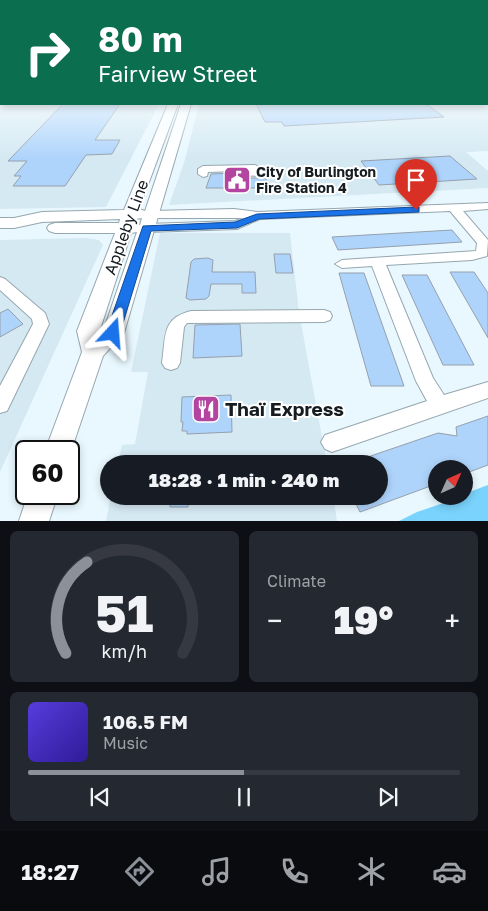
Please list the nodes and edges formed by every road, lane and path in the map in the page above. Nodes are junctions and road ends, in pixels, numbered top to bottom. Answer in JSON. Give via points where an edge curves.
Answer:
{"nodes":[{"id":1,"x":171,"y":109,"type":"edge"},
{"id":2,"x":184,"y":109,"type":"edge"},
{"id":3,"x":241,"y":173,"type":"dead end"},
{"id":4,"x":203,"y":174,"type":"dead end"},
{"id":5,"x":488,"y":206,"type":"edge"},
{"id":6,"x":454,"y":208,"type":"junction"},
{"id":7,"x":127,"y":221,"type":"junction"},
{"id":8,"x":149,"y":221,"type":"junction"},
{"id":9,"x":7,"y":223,"type":"edge"},
{"id":10,"x":378,"y":263,"type":"junction"},
{"id":11,"x":342,"y":264,"type":"dead end"},
{"id":12,"x":0,"y":282,"type":"edge"},
{"id":13,"x":324,"y":316,"type":"dead end"},
{"id":14,"x":93,"y":352,"type":"junction"},
{"id":15,"x":171,"y":363,"type":"dead end"},
{"id":16,"x":488,"y":390,"type":"edge"},
{"id":17,"x":440,"y":404,"type":"junction"},
{"id":18,"x":0,"y":405,"type":"edge"},
{"id":19,"x":62,"y":440,"type":"edge"},
{"id":20,"x":332,"y":442,"type":"dead end"},
{"id":21,"x":39,"y":505,"type":"edge"},
{"id":22,"x":34,"y":521,"type":"edge"}],
"edges":[{"from":1,"to":7,"type":"main road","name":"Appleby Line"},
{"from":2,"to":8,"type":"main road","name":"Appleby Line"},
{"from":3,"to":4,"type":"lane","via":[[256,174],[255,168],[203,168]]},
{"from":5,"to":6,"type":"street"},
{"from":6,"to":8,"type":"street","via":[[257,216],[237,225]]},
{"from":6,"to":10,"type":"street","via":[[484,243],[482,253]]},
{"from":7,"to":8,"type":"main road"},
{"from":7,"to":9,"type":"main road","via":[[32,228]]},
{"from":7,"to":14,"type":"main road","name":"Appleby Line","via":[[88,330]]},
{"from":8,"to":14,"type":"main road","name":"Appleby Line","via":[[113,333]]},
{"from":10,"to":11,"type":"street"},
{"from":10,"to":17,"type":"street","via":[[425,381]]},
{"from":12,"to":18,"type":"street","via":[[39,317],[41,324]]},
{"from":13,"to":15,"type":"street","via":[[182,319],[176,325]]},
{"from":14,"to":19,"type":"main road","name":"Appleby Line"},
{"from":16,"to":17,"type":"street"},
{"from":17,"to":20,"type":"street"},
{"from":21,"to":22,"type":"main road"}]}
